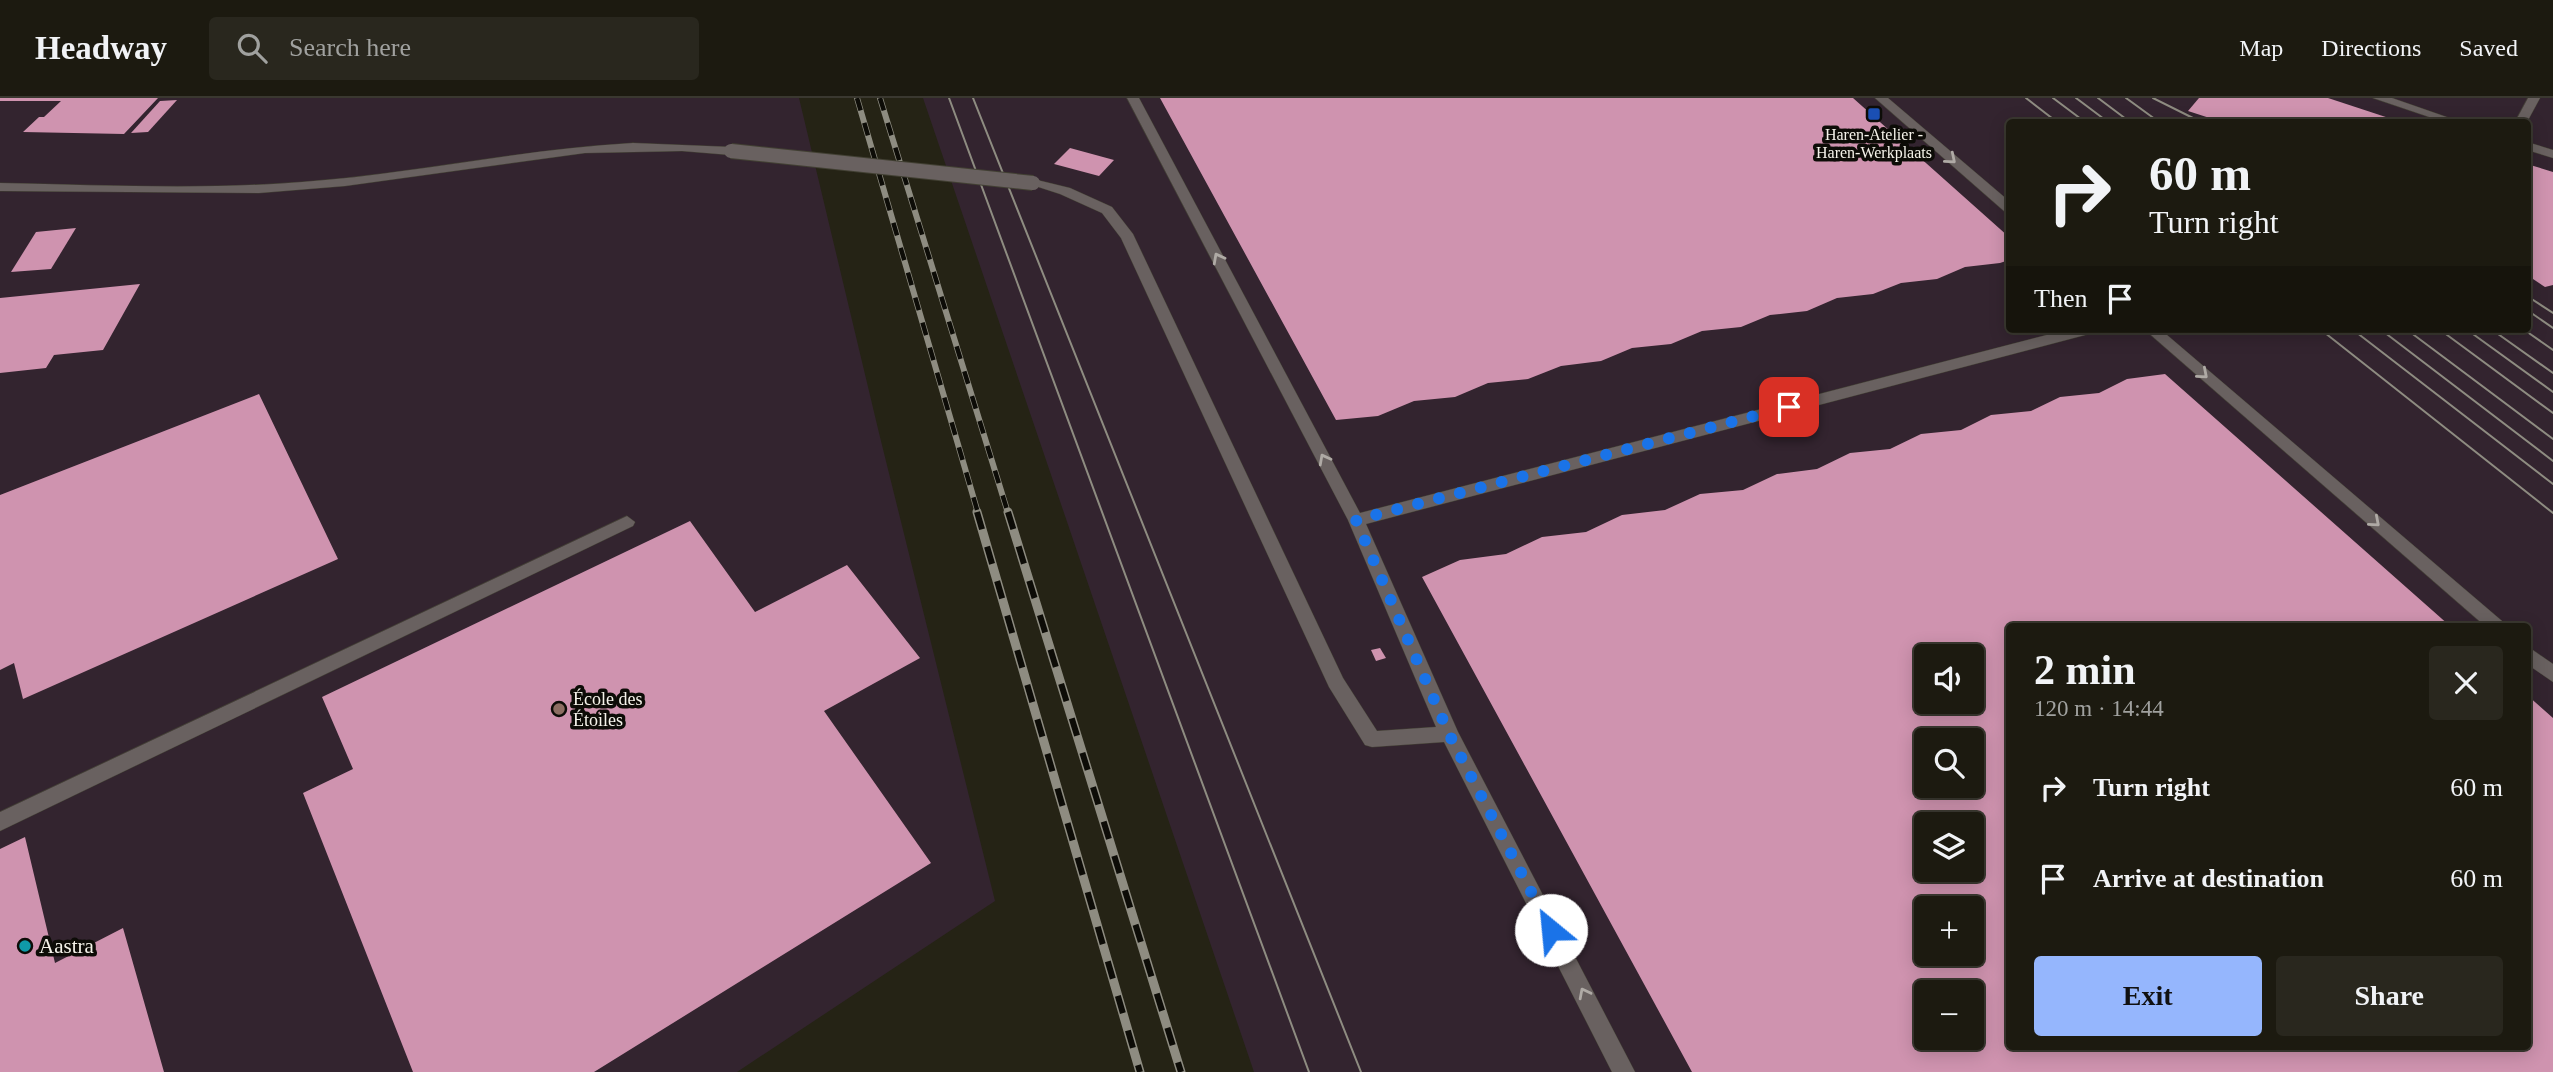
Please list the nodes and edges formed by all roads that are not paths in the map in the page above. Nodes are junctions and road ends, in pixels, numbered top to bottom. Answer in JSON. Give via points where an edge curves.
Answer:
{"nodes":[{"id":1,"x":1133,"y":98,"type":"edge"},
{"id":2,"x":1881,"y":98,"type":"edge"},
{"id":3,"x":2379,"y":98,"type":"edge"},
{"id":4,"x":2533,"y":98,"type":"edge"},
{"id":5,"x":2446,"y":119,"type":"edge"},
{"id":6,"x":2522,"y":119,"type":"edge"},
{"id":7,"x":2531,"y":146,"type":"edge"},
{"id":8,"x":2553,"y":154,"type":"edge"},
{"id":9,"x":0,"y":187,"type":"edge"},
{"id":10,"x":2006,"y":205,"type":"edge"},
{"id":11,"x":2074,"y":333,"type":"edge"},
{"id":12,"x":2156,"y":333,"type":"edge"},
{"id":13,"x":1356,"y":520,"type":"junction"},
{"id":14,"x":627,"y":522,"type":"dead end"},
{"id":15,"x":2493,"y":623,"type":"edge"},
{"id":16,"x":2531,"y":656,"type":"edge"},
{"id":17,"x":2553,"y":675,"type":"edge"},
{"id":18,"x":1449,"y":734,"type":"junction"},
{"id":19,"x":0,"y":822,"type":"edge"},
{"id":20,"x":1624,"y":1072,"type":"edge"}],
"edges":[{"from":13,"to":1,"type":"lane","one_way":true},
{"from":2,"to":10,"type":"lane","one_way":true},
{"from":3,"to":5,"type":"lane"},
{"from":4,"to":6,"type":"lane"},
{"from":7,"to":8,"type":"lane"},
{"from":9,"to":18,"type":"lane","bridge":true,"via":[[271,189],[540,152],[701,147],[1033,183],[1065,191],[1107,211],[1128,237],[1336,682],[1372,739]]},
{"from":11,"to":13,"type":"lane"},
{"from":12,"to":15,"type":"lane","one_way":true},
{"from":13,"to":18,"type":"lane"},
{"from":14,"to":19,"type":"lane"},
{"from":16,"to":17,"type":"lane"},
{"from":20,"to":18,"type":"lane","one_way":true}]}
